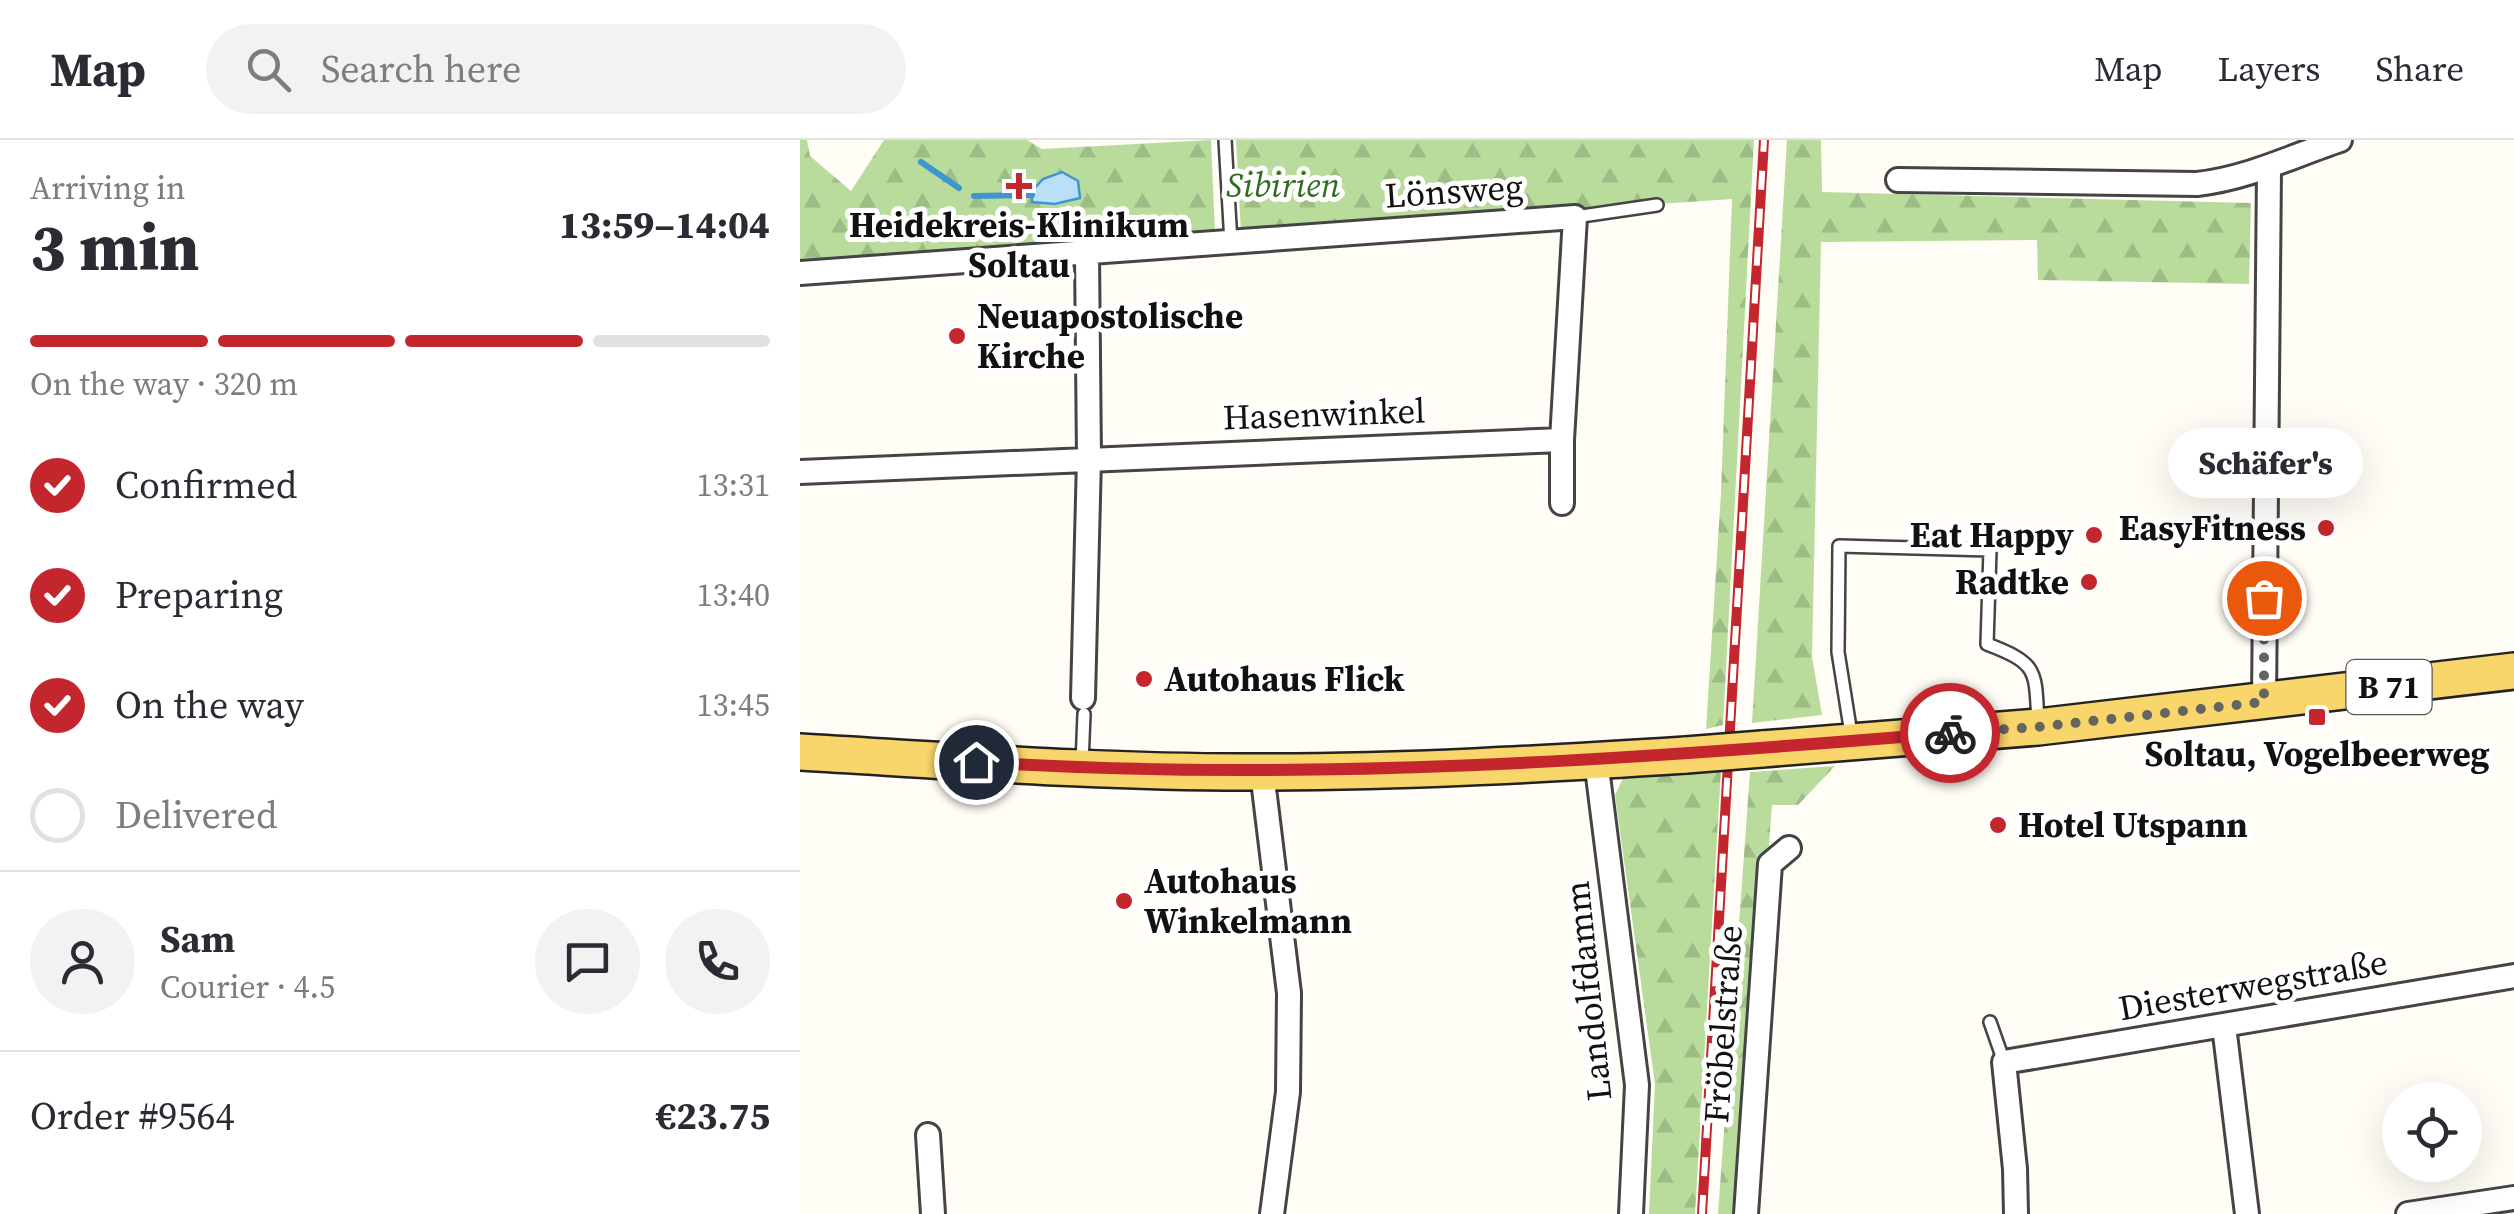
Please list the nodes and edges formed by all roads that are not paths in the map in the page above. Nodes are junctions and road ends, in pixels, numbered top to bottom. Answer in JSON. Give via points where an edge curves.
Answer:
{"nodes":[{"id":1,"x":1225,"y":140,"type":"edge"},
{"id":2,"x":2340,"y":140,"type":"edge"},
{"id":3,"x":2269,"y":169,"type":"junction"},
{"id":4,"x":1898,"y":180,"type":"dead end"},
{"id":5,"x":1657,"y":204,"type":"dead end"},
{"id":6,"x":1575,"y":217,"type":"junction"},
{"id":7,"x":1230,"y":243,"type":"junction"},
{"id":8,"x":1088,"y":254,"type":"junction"},
{"id":9,"x":800,"y":273,"type":"edge"},
{"id":10,"x":1562,"y":440,"type":"junction"},
{"id":11,"x":1089,"y":458,"type":"junction"},
{"id":12,"x":800,"y":472,"type":"edge"},
{"id":13,"x":1562,"y":503,"type":"dead end"},
{"id":14,"x":2514,"y":671,"type":"edge"},
{"id":15,"x":2264,"y":702,"type":"junction"},
{"id":16,"x":1083,"y":706,"type":"joint"},
{"id":17,"x":2038,"y":727,"type":"junction"},
{"id":18,"x":1852,"y":741,"type":"junction"},
{"id":19,"x":800,"y":752,"type":"edge"},
{"id":20,"x":1596,"y":760,"type":"junction"},
{"id":21,"x":1082,"y":768,"type":"junction"},
{"id":22,"x":1262,"y":772,"type":"junction"},
{"id":23,"x":1788,"y":848,"type":"dead end"},
{"id":24,"x":2514,"y":976,"type":"edge"},
{"id":25,"x":1990,"y":1022,"type":"dead end"},
{"id":26,"x":2224,"y":1026,"type":"junction"},
{"id":27,"x":2004,"y":1062,"type":"junction"},
{"id":28,"x":928,"y":1135,"type":"dead end"},
{"id":29,"x":2514,"y":1198,"type":"edge"},
{"id":30,"x":934,"y":1214,"type":"edge"},
{"id":31,"x":1272,"y":1214,"type":"edge"},
{"id":32,"x":1631,"y":1214,"type":"edge"},
{"id":33,"x":1746,"y":1214,"type":"edge"},
{"id":34,"x":2016,"y":1214,"type":"edge"},
{"id":35,"x":2248,"y":1214,"type":"edge"},
{"id":36,"x":2408,"y":1214,"type":"edge"}],
"edges":[{"from":1,"to":7,"type":"lane"},
{"from":2,"to":3,"type":"street"},
{"from":3,"to":4,"type":"street","via":[[2197,184]]},
{"from":3,"to":15,"type":"street"},
{"from":5,"to":6,"type":"lane"},
{"from":6,"to":7,"type":"street","name":"Lönsweg"},
{"from":6,"to":10,"type":"street"},
{"from":7,"to":8,"type":"street","name":"Lönsweg"},
{"from":8,"to":9,"type":"street","name":"Lönsweg"},
{"from":8,"to":11,"type":"street"},
{"from":10,"to":11,"type":"street","name":"Hasenwinkel"},
{"from":10,"to":13,"type":"street"},
{"from":11,"to":12,"type":"street","name":"Hasenwinkel"},
{"from":11,"to":16,"type":"street"},
{"from":14,"to":15,"type":"main road","number":"B 71"},
{"from":15,"to":17,"type":"main road","number":"B 71"},
{"from":16,"to":21,"type":"lane"},
{"from":17,"to":18,"type":"main road","number":"B 71"},
{"from":17,"to":18,"type":"lane","via":[[2030,666],[1986,644],[1990,550],[1839,546],[1838,652]]},
{"from":18,"to":20,"type":"main road","number":"B 71","bridge":true},
{"from":19,"to":21,"type":"main road","number":"B 71"},
{"from":20,"to":22,"type":"main road","number":"B 71"},
{"from":20,"to":32,"type":"street","name":"Landolfdamm","via":[[1638,1084]]},
{"from":21,"to":22,"type":"main road","number":"B 71"},
{"from":22,"to":31,"type":"street","via":[[1289,993],[1288,1092]]},
{"from":23,"to":33,"type":"street","name":"Fröbelstraße","via":[[1770,864]]},
{"from":24,"to":26,"type":"street","name":"Diesterwegstraße"},
{"from":25,"to":27,"type":"lane"},
{"from":26,"to":27,"type":"street","name":"Diesterwegstraße"},
{"from":26,"to":35,"type":"street"},
{"from":27,"to":34,"type":"street"},
{"from":28,"to":30,"type":"street"},
{"from":29,"to":36,"type":"street"}]}
